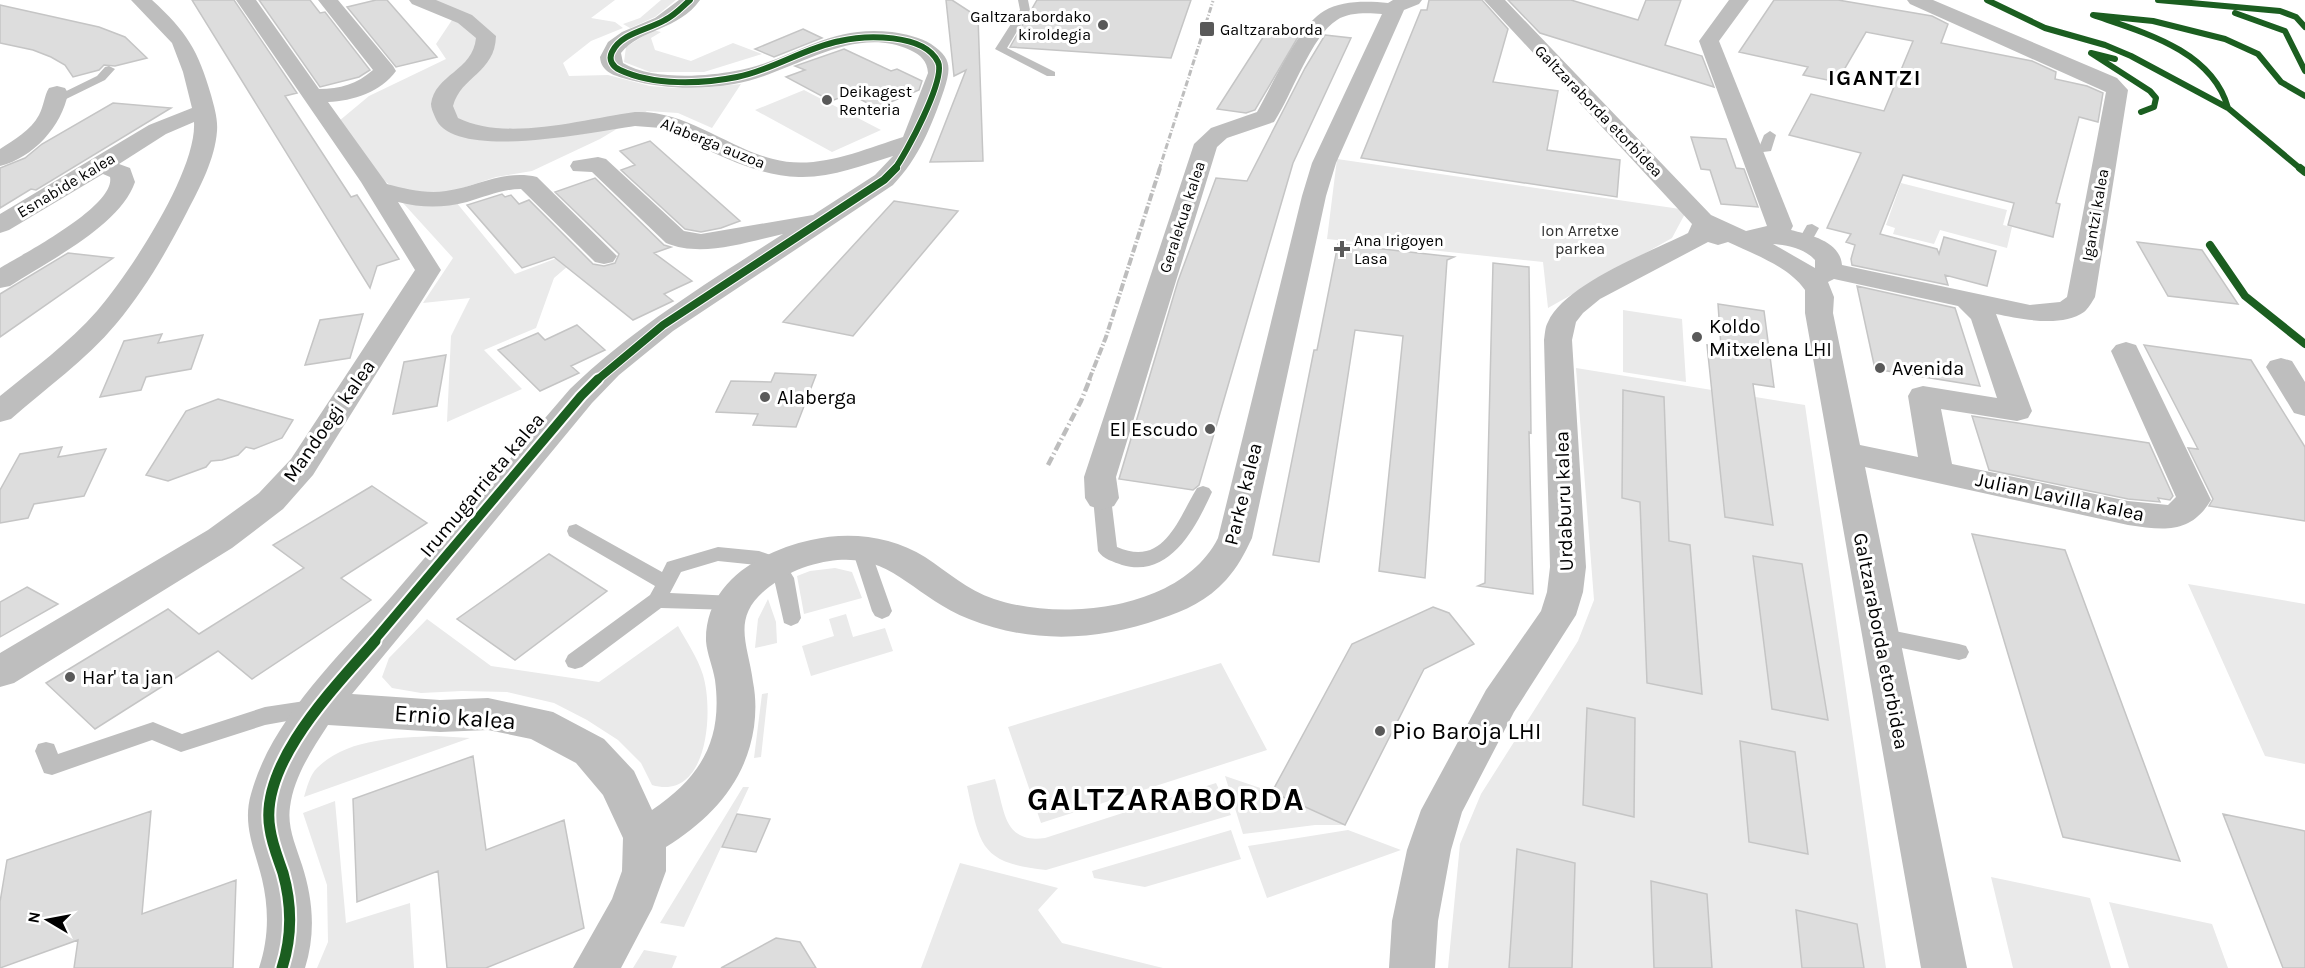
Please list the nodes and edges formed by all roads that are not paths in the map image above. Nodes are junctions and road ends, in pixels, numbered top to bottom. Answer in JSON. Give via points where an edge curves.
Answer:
{"nodes":[{"id":1,"x":141,"y":0,"type":"edge"},
{"id":2,"x":246,"y":0,"type":"edge"},
{"id":3,"x":328,"y":0,"type":"edge"},
{"id":4,"x":419,"y":0,"type":"edge"},
{"id":5,"x":690,"y":0,"type":"edge"},
{"id":6,"x":1023,"y":0,"type":"edge"},
{"id":7,"x":1494,"y":0,"type":"edge"},
{"id":8,"x":1739,"y":0,"type":"edge"},
{"id":9,"x":1917,"y":0,"type":"edge"},
{"id":10,"x":1403,"y":5,"type":"edge"},
{"id":11,"x":109,"y":69,"type":"dead end"},
{"id":12,"x":385,"y":71,"type":"junction"},
{"id":13,"x":1051,"y":74,"type":"dead end"},
{"id":14,"x":312,"y":95,"type":"junction"},
{"id":15,"x":57,"y":96,"type":"joint"},
{"id":16,"x":205,"y":121,"type":"junction"},
{"id":17,"x":333,"y":124,"type":"junction"},
{"id":18,"x":1770,"y":135,"type":"dead end"},
{"id":19,"x":911,"y":142,"type":"junction"},
{"id":20,"x":1752,"y":151,"type":"junction"},
{"id":21,"x":0,"y":159,"type":"edge"},
{"id":22,"x":100,"y":164,"type":"junction"},
{"id":23,"x":582,"y":166,"type":"dead end"},
{"id":24,"x":377,"y":189,"type":"junction"},
{"id":25,"x":822,"y":220,"type":"junction"},
{"id":26,"x":0,"y":225,"type":"edge"},
{"id":27,"x":1716,"y":235,"type":"junction"},
{"id":28,"x":1776,"y":235,"type":"junction"},
{"id":29,"x":604,"y":256,"type":"dead end"},
{"id":30,"x":1819,"y":274,"type":"junction"},
{"id":31,"x":1765,"y":275,"type":"junction"},
{"id":32,"x":0,"y":280,"type":"edge"},
{"id":33,"x":1967,"y":299,"type":"junction"},
{"id":34,"x":1819,"y":314,"type":"junction"},
{"id":35,"x":2126,"y":351,"type":"dead end"},
{"id":36,"x":2281,"y":367,"type":"dead end"},
{"id":37,"x":2305,"y":406,"type":"edge"},
{"id":38,"x":0,"y":412,"type":"edge"},
{"id":39,"x":1845,"y":452,"type":"junction"},
{"id":40,"x":1938,"y":472,"type":"junction"},
{"id":41,"x":1203,"y":492,"type":"dead end"},
{"id":42,"x":1102,"y":498,"type":"joint"},
{"id":43,"x":576,"y":531,"type":"dead end"},
{"id":44,"x":861,"y":549,"type":"junction"},
{"id":45,"x":775,"y":564,"type":"junction"},
{"id":46,"x":662,"y":592,"type":"junction"},
{"id":47,"x":734,"y":603,"type":"junction"},
{"id":48,"x":882,"y":611,"type":"dead end"},
{"id":49,"x":791,"y":618,"type":"dead end"},
{"id":50,"x":1880,"y":636,"type":"junction"},
{"id":51,"x":1959,"y":652,"type":"dead end"},
{"id":52,"x":576,"y":662,"type":"dead end"},
{"id":53,"x":0,"y":672,"type":"edge"},
{"id":54,"x":318,"y":708,"type":"junction"},
{"id":55,"x":45,"y":751,"type":"dead end"},
{"id":56,"x":644,"y":838,"type":"junction"},
{"id":57,"x":282,"y":968,"type":"edge"},
{"id":58,"x":596,"y":968,"type":"edge"},
{"id":59,"x":1412,"y":968,"type":"edge"},
{"id":60,"x":1944,"y":968,"type":"edge"}],
"edges":[{"from":1,"to":16,"type":"street","via":[[182,43]]},
{"from":2,"to":14,"type":"street"},
{"from":3,"to":12,"type":"street"},
{"from":4,"to":19,"type":"street","name":"Alaberga auzoa","via":[[465,19],[486,36],[488,48],[480,62],[449,90],[442,104],[443,116],[461,129],[524,135],[634,119],[653,120],[667,122],[766,165],[800,170],[843,164]]},
{"from":5,"to":19,"type":"street","via":[[669,18],[618,45],[611,53],[613,67],[651,78],[720,80],[752,74],[836,42],[880,38],[910,42],[933,54],[939,74]]},
{"from":6,"to":13,"type":"lane","via":[[1025,10],[1001,49]]},
{"from":7,"to":27,"type":"street","name":"Galtzaraborda etorbidea"},
{"from":8,"to":20,"type":"street","via":[[1709,41]]},
{"from":9,"to":33,"type":"street","name":"Igantzi kalea","via":[[2109,83],[2117,90],[2081,297],[2075,306],[2048,314]]},
{"from":10,"to":42,"type":"street","name":"Geralekua kalea","via":[[1347,10],[1328,16],[1315,29],[1266,117],[1219,133],[1206,144],[1100,477]]},
{"from":10,"to":44,"type":"street","name":"Parke kalea","via":[[1324,164],[1235,538],[1228,556],[1200,585],[1177,598],[1119,618],[1092,623],[1038,621],[961,601],[905,562]]},
{"from":11,"to":15,"type":"lane","via":[[102,78]]},
{"from":12,"to":14,"type":"street","via":[[356,92]]},
{"from":12,"to":17,"type":"street","via":[[381,83],[339,113]]},
{"from":14,"to":17,"type":"street"},
{"from":15,"to":21,"type":"street","via":[[56,105],[40,130]]},
{"from":16,"to":22,"type":"street","name":"Esnabide kalea","via":[[132,146]]},
{"from":16,"to":38,"type":"street","via":[[204,142],[184,196],[126,291],[106,318]]},
{"from":17,"to":24,"type":"street"},
{"from":18,"to":20,"type":"lane","via":[[1766,148]]},
{"from":19,"to":25,"type":"street","name":"Irumugarrieta kalea","via":[[891,174]]},
{"from":20,"to":28,"type":"street","via":[[1780,226]]},
{"from":22,"to":26,"type":"street","name":"Esnabide kalea"},
{"from":22,"to":32,"type":"street","via":[[121,173],[123,182],[111,205]]},
{"from":23,"to":25,"type":"street","via":[[598,164],[675,237],[687,242]]},
{"from":24,"to":29,"type":"street","via":[[428,200],[454,198],[508,180],[528,182]]},
{"from":24,"to":53,"type":"street","name":"Mandoegi kalea","via":[[428,270],[302,466],[271,501],[247,520]]},
{"from":25,"to":54,"type":"street","name":"Irumugarrieta kalea","via":[[663,325],[608,369]]},
{"from":27,"to":28,"type":"street"},
{"from":27,"to":30,"type":"street","name":"Galtzaraborda etorbidea"},
{"from":27,"to":31,"type":"street","name":"Galtzaraborda etorbidea"},
{"from":27,"to":59,"type":"street","name":"Urdaburu kalea","via":[[1590,293],[1562,322],[1558,340],[1568,567],[1565,592],[1558,615],[1500,701],[1442,810],[1429,850],[1415,921]]},
{"from":28,"to":30,"type":"street","via":[[1808,235],[1828,259]]},
{"from":30,"to":31,"type":"street","name":"Igantzi kalea"},
{"from":30,"to":33,"type":"street","name":"Igantzi kalea","via":[[1858,274]]},
{"from":30,"to":34,"type":"street","name":"Galtzaraborda etorbidea"},
{"from":31,"to":34,"type":"street","name":"Galtzaraborda etorbidea","via":[[1797,292]]},
{"from":33,"to":40,"type":"street","via":[[1984,316],[2017,411],[1923,396]]},
{"from":34,"to":39,"type":"street","name":"Galtzaraborda etorbidea"},
{"from":35,"to":40,"type":"street","name":"Julian Lavilla kalea","via":[[2194,500],[2177,516],[2128,513]]},
{"from":36,"to":37,"type":"street"},
{"from":39,"to":40,"type":"street","name":"Julian Lavilla kalea"},
{"from":39,"to":50,"type":"street","name":"Galtzaraborda etorbidea"},
{"from":41,"to":42,"type":"lane","via":[[1189,523],[1168,548],[1143,562],[1122,559],[1108,551]]},
{"from":43,"to":46,"type":"lane"},
{"from":44,"to":45,"type":"street","name":"Parke kalea","via":[[829,549]]},
{"from":44,"to":48,"type":"lane"},
{"from":45,"to":46,"type":"lane","via":[[759,558],[718,554],[674,567]]},
{"from":45,"to":47,"type":"street","name":"Parke kalea","via":[[746,586]]},
{"from":45,"to":49,"type":"lane","via":[[784,578]]},
{"from":46,"to":47,"type":"lane"},
{"from":46,"to":52,"type":"lane"},
{"from":47,"to":56,"type":"street","name":"Parke kalea","via":[[726,621],[724,642],[736,707],[721,768],[709,788],[681,815]]},
{"from":50,"to":51,"type":"lane"},
{"from":50,"to":60,"type":"street","name":"Galtzaraborda etorbidea"},
{"from":54,"to":55,"type":"lane","via":[[260,716],[181,743],[153,731],[52,766]]},
{"from":54,"to":56,"type":"street","name":"Ernio kalea","via":[[440,716],[488,714],[539,724],[590,751],[619,784]]},
{"from":54,"to":57,"type":"street","name":"Irumugarrieta kalea","via":[[279,773],[269,808],[271,840],[291,907]]},
{"from":56,"to":58,"type":"street","via":[[644,871],[630,909]]}]}
